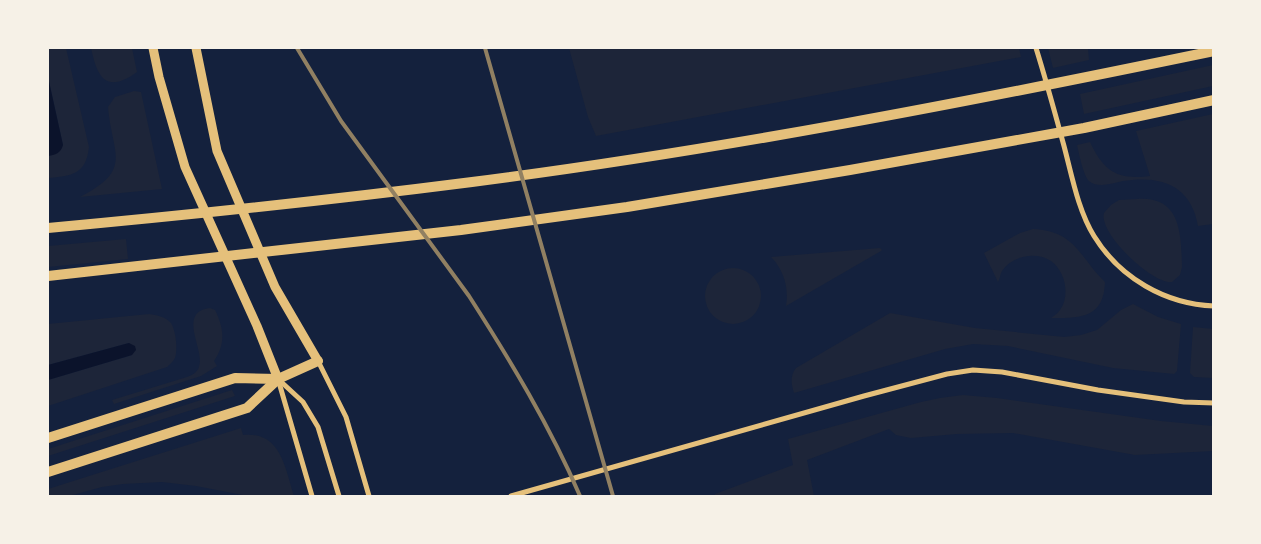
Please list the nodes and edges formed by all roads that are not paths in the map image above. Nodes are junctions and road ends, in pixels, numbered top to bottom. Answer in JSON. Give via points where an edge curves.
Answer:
{"nodes":[{"id":1,"x":153,"y":48,"type":"edge"},
{"id":2,"x":196,"y":48,"type":"edge"},
{"id":3,"x":1036,"y":48,"type":"edge"},
{"id":4,"x":1214,"y":51,"type":"edge"},
{"id":5,"x":1214,"y":100,"type":"edge"},
{"id":6,"x":48,"y":228,"type":"edge"},
{"id":7,"x":48,"y":276,"type":"edge"},
{"id":8,"x":1214,"y":306,"type":"edge"},
{"id":9,"x":318,"y":361,"type":"junction"},
{"id":10,"x":278,"y":378,"type":"junction"},
{"id":11,"x":1214,"y":403,"type":"edge"},
{"id":12,"x":48,"y":438,"type":"edge"},
{"id":13,"x":48,"y":472,"type":"edge"},
{"id":14,"x":312,"y":496,"type":"edge"},
{"id":15,"x":339,"y":496,"type":"edge"},
{"id":16,"x":370,"y":496,"type":"edge"},
{"id":17,"x":511,"y":496,"type":"edge"}],
"edges":[{"from":1,"to":10,"type":"street","via":[[185,167]]},
{"from":2,"to":9,"type":"street","via":[[218,151],[275,286]]},
{"from":3,"to":8,"type":"street","via":[[1086,219],[1106,253],[1132,278],[1167,298]]},
{"from":4,"to":6,"type":"main road","via":[[845,123],[614,161],[472,182]]},
{"from":5,"to":7,"type":"main road","via":[[1084,128],[627,207],[461,230]]},
{"from":9,"to":10,"type":"main road"},
{"from":9,"to":16,"type":"street","via":[[346,417]]},
{"from":10,"to":12,"type":"main road","via":[[234,378]]},
{"from":10,"to":13,"type":"main road","via":[[247,408]]},
{"from":10,"to":14,"type":"street"},
{"from":10,"to":15,"type":"street","via":[[303,402],[318,427]]},
{"from":11,"to":17,"type":"street","via":[[1184,402],[973,370],[864,396]]}]}
